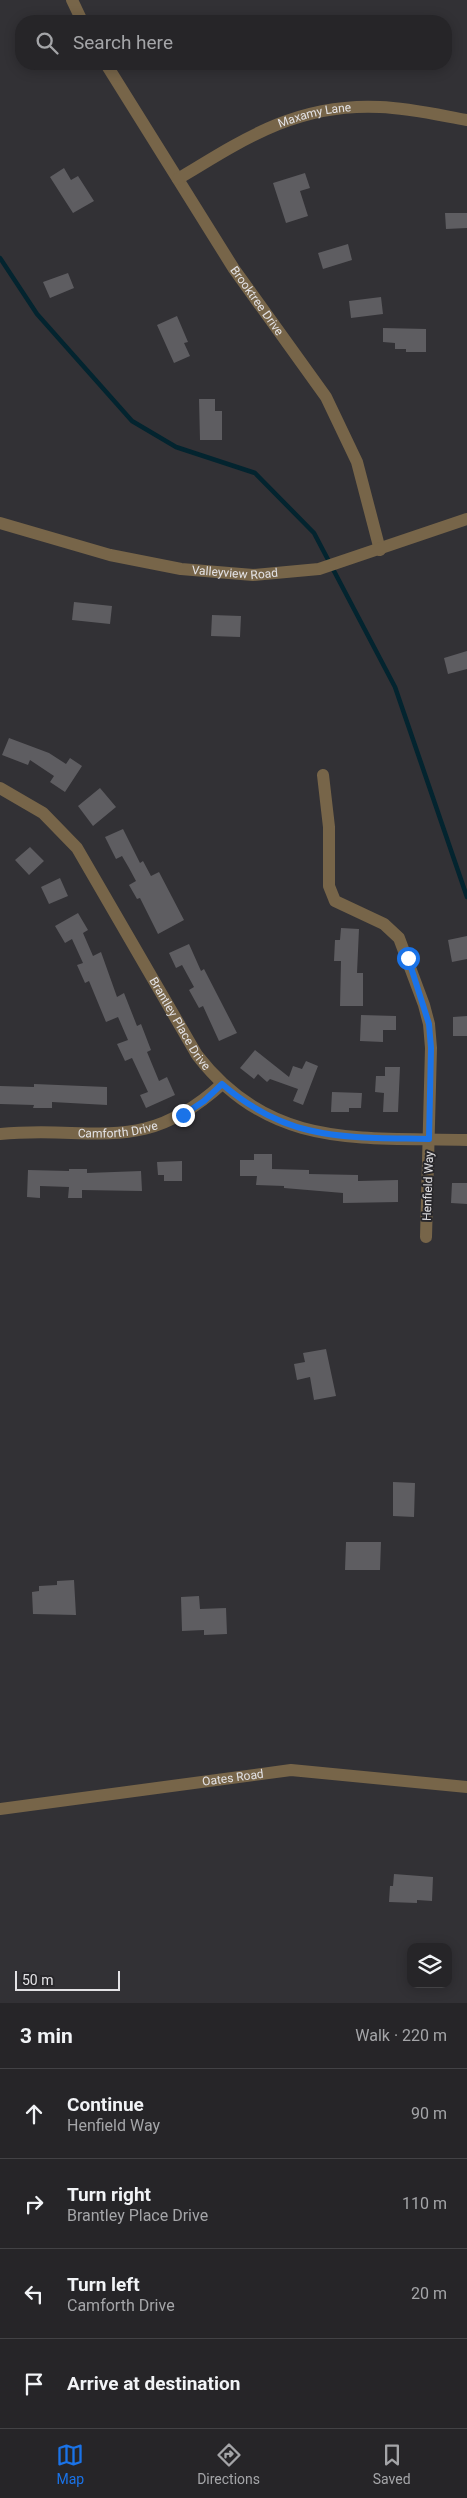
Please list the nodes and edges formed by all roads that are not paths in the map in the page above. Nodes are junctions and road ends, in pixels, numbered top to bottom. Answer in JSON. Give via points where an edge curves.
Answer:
{"nodes":[{"id":1,"x":72,"y":0,"type":"edge"},
{"id":2,"x":79,"y":15,"type":"edge"},
{"id":3,"x":110,"y":70,"type":"edge"},
{"id":4,"x":467,"y":120,"type":"edge"},
{"id":5,"x":178,"y":179,"type":"junction"},
{"id":6,"x":467,"y":519,"type":"edge"},
{"id":7,"x":0,"y":523,"type":"edge"},
{"id":8,"x":380,"y":550,"type":"junction"},
{"id":9,"x":323,"y":775,"type":"dead end"},
{"id":10,"x":0,"y":788,"type":"edge"},
{"id":11,"x":222,"y":1084,"type":"junction"},
{"id":12,"x":0,"y":1134,"type":"edge"},
{"id":13,"x":429,"y":1139,"type":"junction"},
{"id":14,"x":467,"y":1140,"type":"edge"},
{"id":15,"x":426,"y":1237,"type":"dead end"},
{"id":16,"x":467,"y":1787,"type":"edge"},
{"id":17,"x":0,"y":1809,"type":"edge"}],
"edges":[{"from":1,"to":2,"type":"street"},
{"from":3,"to":5,"type":"street","name":"Brooktree Drive"},
{"from":4,"to":5,"type":"street","name":"Maxamy Lane","via":[[381,107],[341,108],[283,120]]},
{"from":5,"to":8,"type":"street","name":"Brooktree Drive","via":[[234,269],[326,397],[357,462]]},
{"from":6,"to":8,"type":"street","name":"Valleyview Road"},
{"from":7,"to":8,"type":"street","name":"Valleyview Road","via":[[110,555],[181,569],[253,575],[319,569]]},
{"from":9,"to":13,"type":"street","name":"Henfield Way","via":[[328,827],[328,886],[335,902],[384,924],[400,938],[429,1024]]},
{"from":10,"to":11,"type":"street","name":"Brantley Place Drive","via":[[42,812],[77,848],[197,1055]]},
{"from":11,"to":12,"type":"street","name":"Camforth Drive","via":[[183,1115],[150,1129],[111,1135]]},
{"from":11,"to":13,"type":"street","name":"Brantley Place Drive","via":[[262,1113],[292,1127],[338,1137]]},
{"from":13,"to":14,"type":"street","name":"Brantley Place Drive"},
{"from":13,"to":15,"type":"street","name":"Henfield Way"},
{"from":16,"to":17,"type":"street","name":"Oates Road","via":[[291,1770]]}]}
